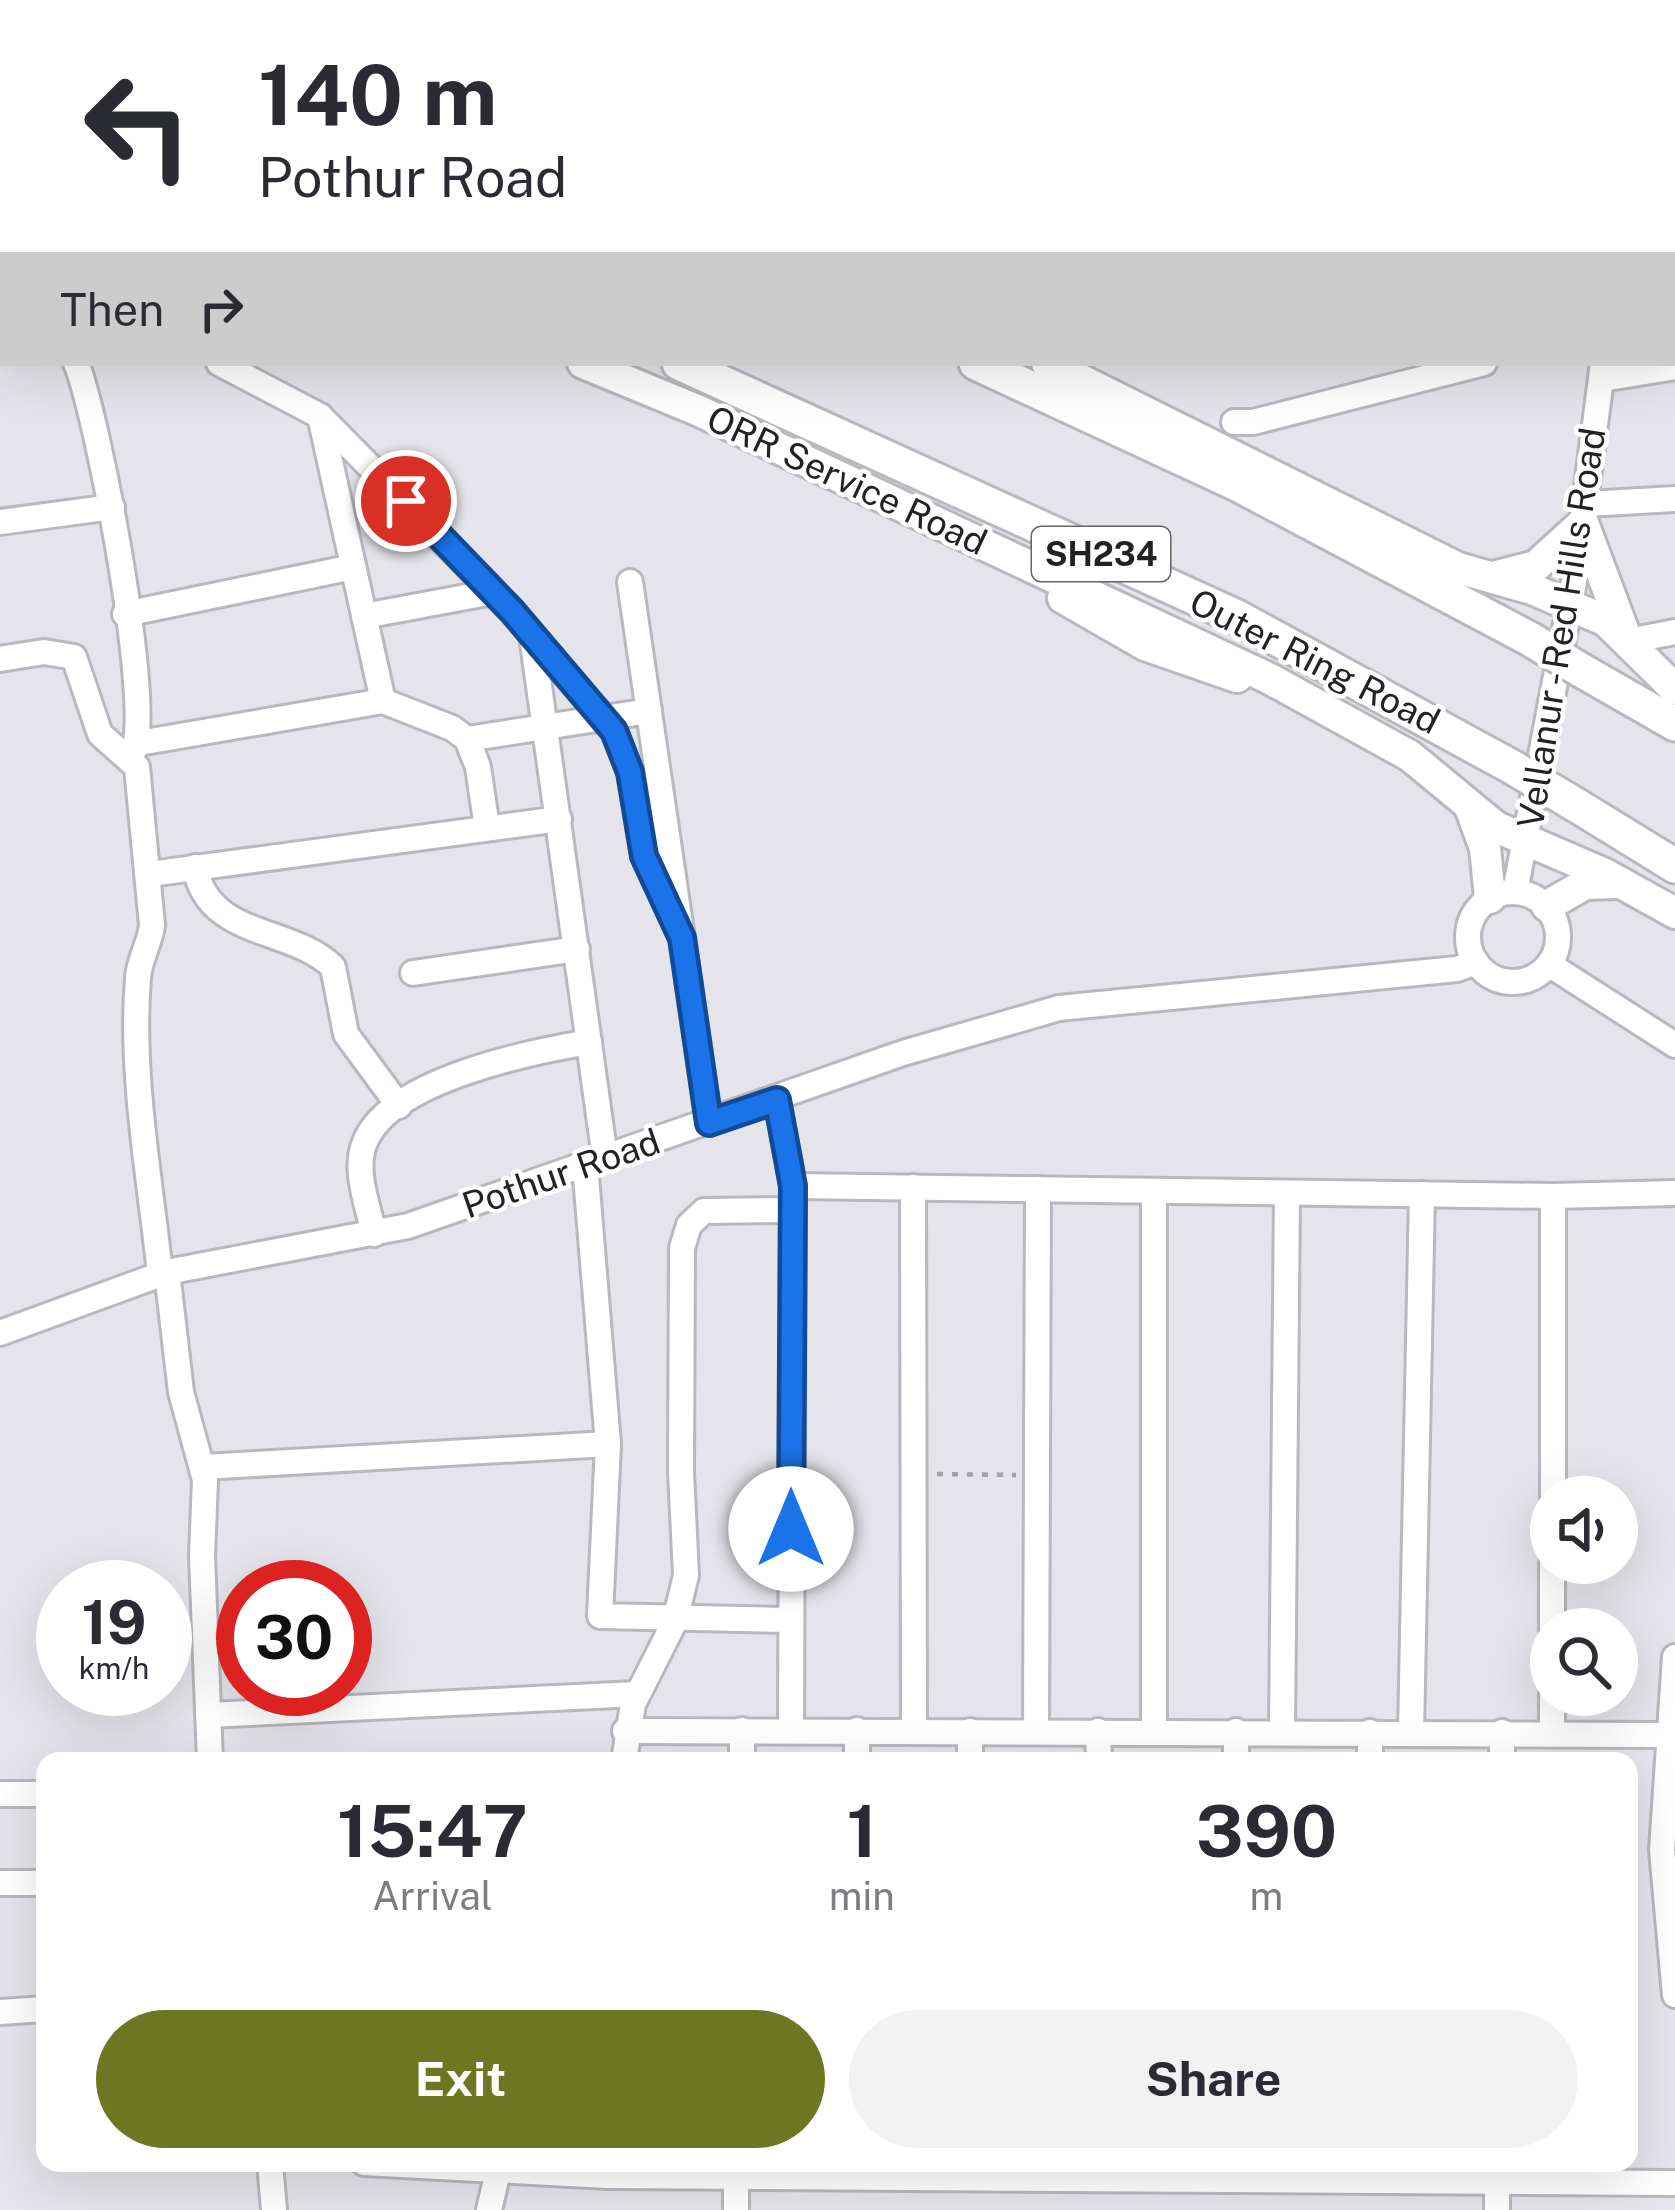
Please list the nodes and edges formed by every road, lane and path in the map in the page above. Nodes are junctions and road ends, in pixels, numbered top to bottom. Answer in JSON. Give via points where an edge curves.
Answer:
{"nodes":[{"id":1,"x":77,"y":366,"type":"edge"},
{"id":2,"x":225,"y":366,"type":"edge"},
{"id":3,"x":590,"y":366,"type":"edge"},
{"id":4,"x":686,"y":366,"type":"edge"},
{"id":5,"x":982,"y":366,"type":"edge"},
{"id":6,"x":1053,"y":366,"type":"edge"},
{"id":7,"x":1472,"y":366,"type":"edge"},
{"id":8,"x":1675,"y":367,"type":"edge"},
{"id":9,"x":1603,"y":371,"type":"edge"},
{"id":10,"x":320,"y":416,"type":"junction"},
{"id":11,"x":1234,"y":422,"type":"dead end"},
{"id":12,"x":1675,"y":499,"type":"edge"},
{"id":13,"x":112,"y":507,"type":"junction"},
{"id":14,"x":1585,"y":514,"type":"junction"},
{"id":15,"x":0,"y":522,"type":"edge"},
{"id":16,"x":353,"y":567,"type":"junction"},
{"id":17,"x":1491,"y":577,"type":"junction"},
{"id":18,"x":630,"y":582,"type":"dead end"},
{"id":19,"x":493,"y":592,"type":"junction"},
{"id":20,"x":1570,"y":605,"type":"junction"},
{"id":21,"x":125,"y":614,"type":"junction"},
{"id":22,"x":364,"y":616,"type":"junction"},
{"id":23,"x":1675,"y":632,"type":"edge"},
{"id":24,"x":531,"y":634,"type":"junction"},
{"id":25,"x":1628,"y":641,"type":"junction"},
{"id":26,"x":0,"y":659,"type":"edge"},
{"id":27,"x":1675,"y":689,"type":"edge"},
{"id":28,"x":383,"y":700,"type":"junction"},
{"id":29,"x":649,"y":711,"type":"junction"},
{"id":30,"x":604,"y":718,"type":"junction"},
{"id":31,"x":1675,"y":724,"type":"edge"},
{"id":32,"x":545,"y":727,"type":"junction"},
{"id":33,"x":466,"y":739,"type":"junction"},
{"id":34,"x":134,"y":750,"type":"junction"},
{"id":35,"x":630,"y":772,"type":"junction"},
{"id":36,"x":660,"y":786,"type":"junction"},
{"id":37,"x":1468,"y":804,"type":"junction"},
{"id":38,"x":559,"y":819,"type":"junction"},
{"id":39,"x":487,"y":829,"type":"junction"},
{"id":40,"x":1526,"y":844,"type":"junction"},
{"id":41,"x":1675,"y":866,"type":"edge"},
{"id":42,"x":195,"y":868,"type":"junction"},
{"id":43,"x":150,"y":874,"type":"junction"},
{"id":44,"x":1622,"y":883,"type":"junction"},
{"id":45,"x":1503,"y":895,"type":"junction"},
{"id":46,"x":1546,"y":906,"type":"junction"},
{"id":47,"x":1675,"y":913,"type":"edge"},
{"id":48,"x":682,"y":938,"type":"junction"},
{"id":49,"x":577,"y":949,"type":"junction"},
{"id":50,"x":1475,"y":962,"type":"junction"},
{"id":51,"x":1550,"y":965,"type":"junction"},
{"id":52,"x":413,"y":973,"type":"dead end"},
{"id":53,"x":590,"y":1042,"type":"junction"},
{"id":54,"x":1675,"y":1045,"type":"edge"},
{"id":55,"x":777,"y":1100,"type":"junction"},
{"id":56,"x":399,"y":1106,"type":"junction"},
{"id":57,"x":709,"y":1123,"type":"junction"},
{"id":58,"x":595,"y":1161,"type":"junction"},
{"id":59,"x":914,"y":1187,"type":"junction"},
{"id":60,"x":1038,"y":1189,"type":"junction"},
{"id":61,"x":1154,"y":1191,"type":"junction"},
{"id":62,"x":1675,"y":1192,"type":"edge"},
{"id":63,"x":1287,"y":1193,"type":"junction"},
{"id":64,"x":1422,"y":1194,"type":"junction"},
{"id":65,"x":1553,"y":1196,"type":"junction"},
{"id":66,"x":793,"y":1198,"type":"junction"},
{"id":67,"x":374,"y":1234,"type":"junction"},
{"id":68,"x":163,"y":1273,"type":"junction"},
{"id":69,"x":0,"y":1333,"type":"edge"},
{"id":70,"x":608,"y":1444,"type":"junction"},
{"id":71,"x":203,"y":1466,"type":"junction"},
{"id":72,"x":914,"y":1474,"type":"junction"},
{"id":73,"x":1037,"y":1475,"type":"junction"},
{"id":74,"x":1552,"y":1476,"type":"edge"},
{"id":75,"x":791,"y":1620,"type":"junction"},
{"id":76,"x":674,"y":1621,"type":"junction"},
{"id":77,"x":1674,"y":1665,"type":"edge"},
{"id":78,"x":637,"y":1694,"type":"junction"},
{"id":79,"x":208,"y":1715,"type":"junction"},
{"id":80,"x":1552,"y":1716,"type":"edge"},
{"id":81,"x":742,"y":1730,"type":"junction"},
{"id":82,"x":790,"y":1730,"type":"junction"},
{"id":83,"x":857,"y":1730,"type":"junction"},
{"id":84,"x":914,"y":1730,"type":"junction"},
{"id":85,"x":626,"y":1731,"type":"junction"},
{"id":86,"x":970,"y":1731,"type":"junction"},
{"id":87,"x":1036,"y":1731,"type":"junction"},
{"id":88,"x":1098,"y":1731,"type":"junction"},
{"id":89,"x":1154,"y":1731,"type":"junction"},
{"id":90,"x":1236,"y":1731,"type":"junction"},
{"id":91,"x":1282,"y":1731,"type":"junction"},
{"id":92,"x":1370,"y":1732,"type":"junction"},
{"id":93,"x":1411,"y":1732,"type":"junction"},
{"id":94,"x":1502,"y":1732,"type":"junction"},
{"id":95,"x":1552,"y":1732,"type":"junction"},
{"id":96,"x":1666,"y":1735,"type":"junction"},
{"id":97,"x":210,"y":1752,"type":"edge"},
{"id":98,"x":625,"y":1752,"type":"edge"},
{"id":99,"x":742,"y":1752,"type":"edge"},
{"id":100,"x":857,"y":1752,"type":"edge"},
{"id":101,"x":970,"y":1752,"type":"edge"},
{"id":102,"x":1099,"y":1752,"type":"edge"},
{"id":103,"x":1236,"y":1752,"type":"edge"},
{"id":104,"x":1370,"y":1752,"type":"edge"},
{"id":105,"x":1502,"y":1752,"type":"edge"},
{"id":106,"x":0,"y":1794,"type":"edge"},
{"id":107,"x":36,"y":1794,"type":"edge"},
{"id":108,"x":1668,"y":1803,"type":"edge"},
{"id":109,"x":0,"y":1882,"type":"edge"},
{"id":110,"x":36,"y":1882,"type":"edge"},
{"id":111,"x":1672,"y":1946,"type":"edge"},
{"id":112,"x":1675,"y":1995,"type":"edge"},
{"id":113,"x":36,"y":2010,"type":"edge"},
{"id":114,"x":0,"y":2012,"type":"edge"},
{"id":115,"x":271,"y":2172,"type":"edge"},
{"id":116,"x":498,"y":2172,"type":"edge"},
{"id":117,"x":741,"y":2172,"type":"edge"},
{"id":118,"x":1497,"y":2172,"type":"edge"},
{"id":119,"x":1512,"y":2172,"type":"edge"},
{"id":120,"x":1675,"y":2183,"type":"edge"},
{"id":121,"x":274,"y":2210,"type":"edge"},
{"id":122,"x":489,"y":2210,"type":"edge"},
{"id":123,"x":736,"y":2210,"type":"edge"},
{"id":124,"x":1496,"y":2210,"type":"edge"}],
"edges":[{"from":1,"to":13,"type":"street"},
{"from":2,"to":10,"type":"street"},
{"from":3,"to":37,"type":"main road","name":"ORR Service Road","via":[[1289,688],[1410,756]]},
{"from":4,"to":41,"type":"highway","name":"Outer Ring Road","number":"SH234","bridge":true,"via":[[1237,617]]},
{"from":5,"to":31,"type":"highway","bridge":true,"via":[[1258,495]]},
{"from":6,"to":17,"type":"main road","via":[[1419,549]]},
{"from":7,"to":11,"type":"street"},
{"from":8,"to":9,"type":"street"},
{"from":9,"to":14,"type":"street","name":"Vellanur - Red Hills Road"},
{"from":10,"to":16,"type":"street"},
{"from":10,"to":19,"type":"street"},
{"from":12,"to":14,"type":"street"},
{"from":13,"to":15,"type":"street"},
{"from":13,"to":21,"type":"street"},
{"from":14,"to":17,"type":"main road","via":[[1536,566]]},
{"from":14,"to":20,"type":"street","name":"Vellanur - Red Hills Road"},
{"from":14,"to":25,"type":"main road"},
{"from":16,"to":21,"type":"street"},
{"from":16,"to":22,"type":"street"},
{"from":17,"to":20,"type":"main road"},
{"from":18,"to":29,"type":"street"},
{"from":19,"to":22,"type":"street"},
{"from":19,"to":24,"type":"street"},
{"from":20,"to":25,"type":"main road"},
{"from":20,"to":40,"type":"street","name":"Vellanur - Red Hills Road"},
{"from":21,"to":34,"type":"street","via":[[139,693]]},
{"from":22,"to":28,"type":"street"},
{"from":23,"to":25,"type":"street"},
{"from":24,"to":30,"type":"street"},
{"from":24,"to":32,"type":"street"},
{"from":25,"to":27,"type":"main road"},
{"from":26,"to":34,"type":"street","via":[[74,657],[100,734]]},
{"from":28,"to":33,"type":"street"},
{"from":28,"to":34,"type":"street"},
{"from":29,"to":30,"type":"street"},
{"from":29,"to":36,"type":"street"},
{"from":30,"to":32,"type":"street"},
{"from":30,"to":35,"type":"street"},
{"from":32,"to":33,"type":"street"},
{"from":32,"to":38,"type":"street"},
{"from":33,"to":39,"type":"street"},
{"from":34,"to":43,"type":"street"},
{"from":35,"to":36,"type":"street"},
{"from":35,"to":48,"type":"street","via":[[644,856]]},
{"from":36,"to":48,"type":"street"},
{"from":37,"to":40,"type":"main road","name":"ORR Service Road"},
{"from":37,"to":45,"type":"main road"},
{"from":38,"to":39,"type":"street"},
{"from":38,"to":49,"type":"street"},
{"from":39,"to":42,"type":"street"},
{"from":40,"to":44,"type":"main road","name":"ORR Service Road"},
{"from":40,"to":45,"type":"street","name":"Vellanur - Red Hills Road"},
{"from":42,"to":43,"type":"street"},
{"from":42,"to":56,"type":"street","via":[[213,905],[236,922],[333,967],[346,1034]]},
{"from":43,"to":68,"type":"street","via":[[138,1032]]},
{"from":44,"to":46,"type":"main road","via":[[1585,884]]},
{"from":44,"to":47,"type":"main road","name":"ORR Service Road"},
{"from":45,"to":46,"type":"street"},
{"from":45,"to":50,"type":"street","via":[[1476,912],[1468,931]]},
{"from":46,"to":51,"type":"street","via":[[1559,935]]},
{"from":48,"to":57,"type":"street"},
{"from":49,"to":52,"type":"street"},
{"from":49,"to":53,"type":"street"},
{"from":50,"to":51,"type":"street","name":"Pothur Road","via":[[1511,983]]},
{"from":50,"to":55,"type":"street","name":"Pothur Road","via":[[1059,1008]]},
{"from":51,"to":54,"type":"street"},
{"from":53,"to":56,"type":"street","via":[[477,1067]]},
{"from":53,"to":58,"type":"street"},
{"from":55,"to":57,"type":"street","name":"Pothur Road"},
{"from":55,"to":66,"type":"street"},
{"from":56,"to":67,"type":"street","via":[[373,1129],[360,1159]]},
{"from":57,"to":58,"type":"street","name":"Pothur Road"},
{"from":58,"to":67,"type":"street","name":"Pothur Road"},
{"from":58,"to":70,"type":"street"},
{"from":59,"to":60,"type":"street"},
{"from":59,"to":66,"type":"street"},
{"from":59,"to":72,"type":"street"},
{"from":60,"to":61,"type":"street"},
{"from":60,"to":73,"type":"street"},
{"from":61,"to":63,"type":"street"},
{"from":61,"to":89,"type":"street"},
{"from":62,"to":65,"type":"street"},
{"from":63,"to":64,"type":"street"},
{"from":63,"to":91,"type":"street"},
{"from":64,"to":65,"type":"street"},
{"from":64,"to":93,"type":"street"},
{"from":65,"to":74,"type":"street"},
{"from":66,"to":75,"type":"street"},
{"from":66,"to":76,"type":"street","via":[[704,1211],[682,1249],[688,1554]]},
{"from":67,"to":68,"type":"street","name":"Pothur Road"},
{"from":68,"to":69,"type":"street","name":"Pothur Road"},
{"from":68,"to":71,"type":"street","via":[[181,1392]]},
{"from":70,"to":71,"type":"street"},
{"from":70,"to":76,"type":"street","via":[[600,1616]]},
{"from":71,"to":79,"type":"street"},
{"from":72,"to":73,"type":"path"},
{"from":72,"to":84,"type":"street"},
{"from":73,"to":87,"type":"street"},
{"from":75,"to":76,"type":"street"},
{"from":75,"to":82,"type":"street"},
{"from":76,"to":78,"type":"street"},
{"from":77,"to":96,"type":"street"},
{"from":78,"to":79,"type":"street"},
{"from":78,"to":85,"type":"street"},
{"from":79,"to":97,"type":"street"},
{"from":80,"to":95,"type":"street"},
{"from":81,"to":82,"type":"street"},
{"from":81,"to":85,"type":"street"},
{"from":81,"to":99,"type":"street"},
{"from":82,"to":83,"type":"street"},
{"from":83,"to":84,"type":"street"},
{"from":83,"to":100,"type":"street"},
{"from":84,"to":86,"type":"street"},
{"from":85,"to":98,"type":"street"},
{"from":86,"to":87,"type":"street"},
{"from":86,"to":101,"type":"street"},
{"from":87,"to":88,"type":"street"},
{"from":88,"to":89,"type":"street"},
{"from":88,"to":102,"type":"street"},
{"from":89,"to":90,"type":"street"},
{"from":90,"to":91,"type":"street"},
{"from":90,"to":103,"type":"street"},
{"from":91,"to":92,"type":"street"},
{"from":92,"to":93,"type":"street"},
{"from":92,"to":104,"type":"street"},
{"from":93,"to":94,"type":"street"},
{"from":94,"to":95,"type":"street"},
{"from":94,"to":105,"type":"street"},
{"from":95,"to":96,"type":"street"},
{"from":96,"to":108,"type":"street"},
{"from":106,"to":107,"type":"street"},
{"from":108,"to":111,"type":"street"},
{"from":109,"to":110,"type":"street"},
{"from":111,"to":112,"type":"street"},
{"from":113,"to":114,"type":"street"},
{"from":115,"to":121,"type":"street"},
{"from":116,"to":122,"type":"street"},
{"from":117,"to":123,"type":"street"},
{"from":118,"to":124,"type":"street"},
{"from":119,"to":120,"type":"street"}]}
